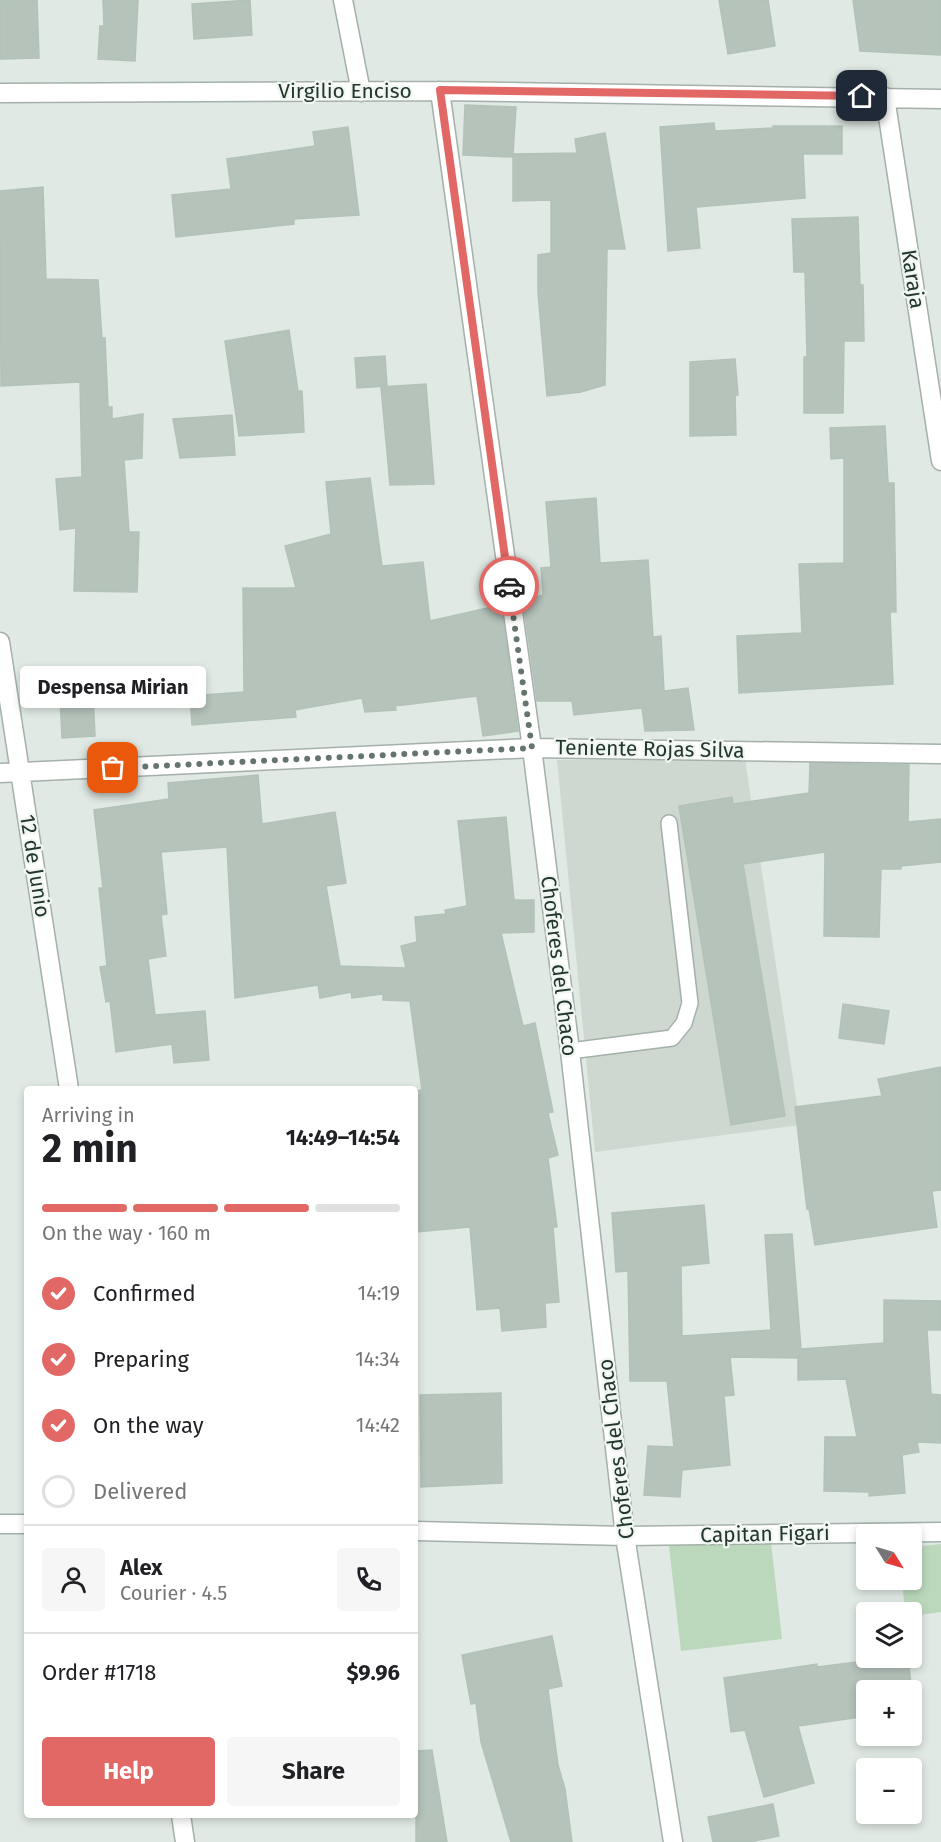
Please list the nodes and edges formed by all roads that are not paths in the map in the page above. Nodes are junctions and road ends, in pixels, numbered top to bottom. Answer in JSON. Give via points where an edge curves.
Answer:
{"nodes":[{"id":1,"x":343,"y":0,"type":"edge"},
{"id":2,"x":440,"y":90,"type":"junction"},
{"id":3,"x":361,"y":92,"type":"junction"},
{"id":4,"x":0,"y":93,"type":"edge"},
{"id":5,"x":885,"y":97,"type":"junction"},
{"id":6,"x":941,"y":99,"type":"edge"},
{"id":7,"x":941,"y":461,"type":"edge"},
{"id":8,"x":0,"y":642,"type":"edge"},
{"id":9,"x":532,"y":748,"type":"junction"},
{"id":10,"x":941,"y":754,"type":"edge"},
{"id":11,"x":0,"y":773,"type":"edge"},
{"id":12,"x":20,"y":773,"type":"junction"},
{"id":13,"x":669,"y":823,"type":"dead end"},
{"id":14,"x":570,"y":1051,"type":"junction"},
{"id":15,"x":69,"y":1086,"type":"edge"},
{"id":16,"x":0,"y":1524,"type":"edge"},
{"id":17,"x":24,"y":1524,"type":"edge"},
{"id":18,"x":418,"y":1531,"type":"edge"},
{"id":19,"x":941,"y":1532,"type":"edge"},
{"id":20,"x":625,"y":1536,"type":"junction"},
{"id":21,"x":181,"y":1818,"type":"edge"},
{"id":22,"x":185,"y":1842,"type":"edge"},
{"id":23,"x":673,"y":1842,"type":"edge"}],
"edges":[{"from":1,"to":3,"type":"street"},
{"from":2,"to":3,"type":"street","name":"Virgilio Enciso"},
{"from":2,"to":5,"type":"street","name":"Virgilio Enciso"},
{"from":2,"to":9,"type":"street","name":"Choferes del Chaco"},
{"from":3,"to":4,"type":"street","name":"Virgilio Enciso"},
{"from":5,"to":6,"type":"street","name":"Virgilio Enciso"},
{"from":5,"to":7,"type":"street","name":"Karaja"},
{"from":8,"to":12,"type":"street","name":"12 de Junio"},
{"from":9,"to":10,"type":"street","name":"Teniente Rojas Silva"},
{"from":9,"to":12,"type":"street","name":"Teniente Rojas Silva"},
{"from":9,"to":14,"type":"street","name":"Choferes del Chaco"},
{"from":11,"to":12,"type":"street","name":"Teniente Rojas Silva"},
{"from":12,"to":15,"type":"street","name":"12 de Junio"},
{"from":13,"to":14,"type":"lane","via":[[690,1003],[684,1023],[672,1038]]},
{"from":14,"to":20,"type":"street","name":"Choferes del Chaco"},
{"from":16,"to":17,"type":"street"},
{"from":18,"to":20,"type":"street","name":"Capitan Figari"},
{"from":19,"to":20,"type":"street","name":"Capitan Figari"},
{"from":20,"to":23,"type":"street","name":"Choferes del Chaco"},
{"from":21,"to":22,"type":"street"}]}
